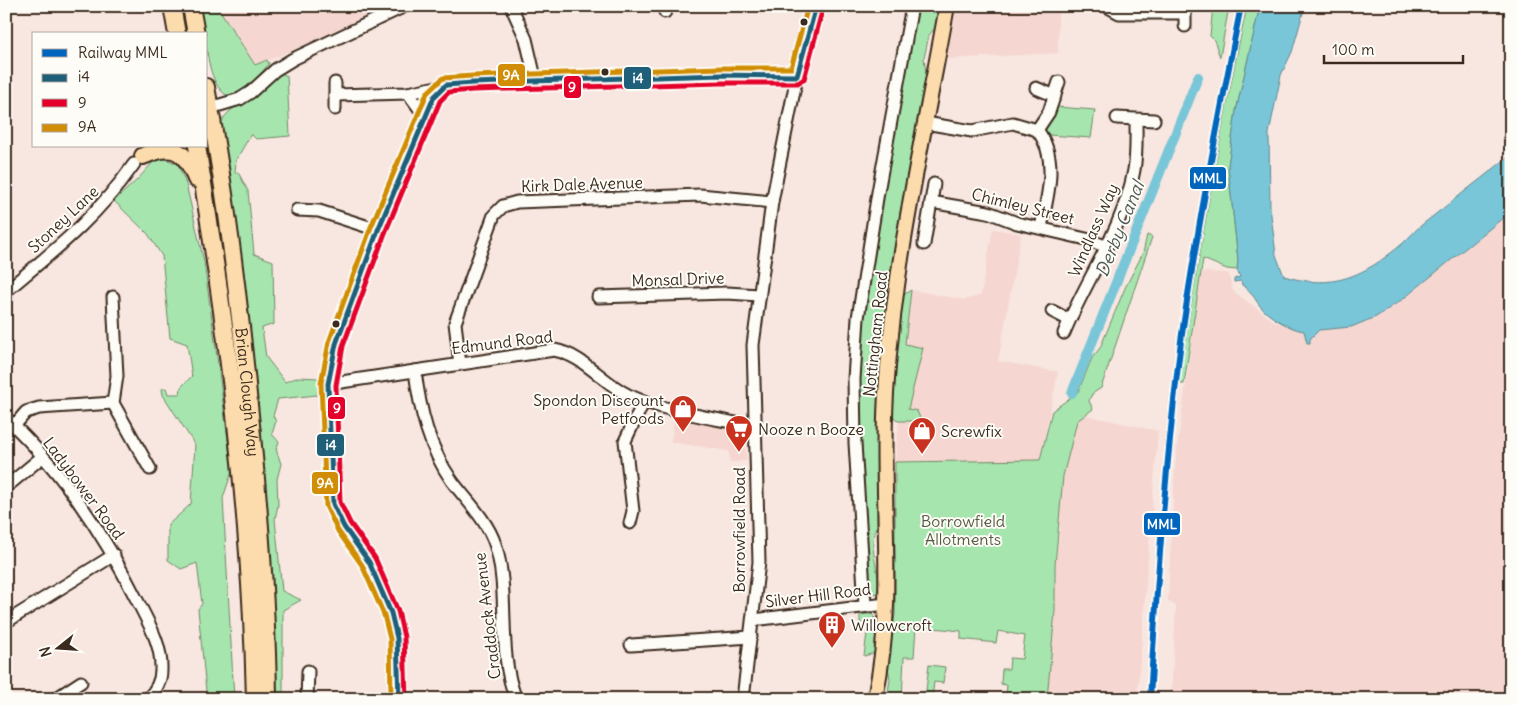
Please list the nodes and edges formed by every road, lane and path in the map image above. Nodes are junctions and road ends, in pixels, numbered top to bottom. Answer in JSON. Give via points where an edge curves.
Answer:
{"nodes":[{"id":1,"x":172,"y":6,"type":"edge"},
{"id":2,"x":191,"y":6,"type":"edge"},
{"id":3,"x":406,"y":6,"type":"edge"},
{"id":4,"x":511,"y":6,"type":"edge"},
{"id":5,"x":816,"y":6,"type":"edge"},
{"id":6,"x":912,"y":6,"type":"edge"},
{"id":7,"x":947,"y":6,"type":"edge"},
{"id":8,"x":1106,"y":6,"type":"edge"},
{"id":9,"x":1185,"y":10,"type":"edge"},
{"id":10,"x":1184,"y":26,"type":"dead end"},
{"id":11,"x":175,"y":32,"type":"edge"},
{"id":12,"x":196,"y":32,"type":"edge"},
{"id":13,"x":797,"y":76,"type":"junction"},
{"id":14,"x":536,"y":82,"type":"junction"},
{"id":15,"x":1059,"y":82,"type":"dead end"},
{"id":16,"x":335,"y":83,"type":"dead end"},
{"id":17,"x":446,"y":85,"type":"junction"},
{"id":18,"x":1036,"y":88,"type":"dead end"},
{"id":19,"x":408,"y":93,"type":"junction"},
{"id":20,"x":335,"y":95,"type":"junction"},
{"id":21,"x":1055,"y":96,"type":"junction"},
{"id":22,"x":208,"y":98,"type":"edge"},
{"id":23,"x":210,"y":108,"type":"junction"},
{"id":24,"x":335,"y":109,"type":"dead end"},
{"id":25,"x":425,"y":116,"type":"junction"},
{"id":26,"x":1117,"y":118,"type":"dead end"},
{"id":27,"x":1136,"y":120,"type":"junction"},
{"id":28,"x":1154,"y":120,"type":"dead end"},
{"id":29,"x":925,"y":123,"type":"junction"},
{"id":30,"x":1037,"y":130,"type":"junction"},
{"id":31,"x":197,"y":148,"type":"edge"},
{"id":32,"x":142,"y":155,"type":"edge"},
{"id":33,"x":934,"y":184,"type":"dead end"},
{"id":34,"x":772,"y":202,"type":"junction"},
{"id":35,"x":931,"y":202,"type":"junction"},
{"id":36,"x":297,"y":210,"type":"dead end"},
{"id":37,"x":208,"y":211,"type":"junction"},
{"id":38,"x":1041,"y":227,"type":"junction"},
{"id":39,"x":378,"y":230,"type":"junction"},
{"id":40,"x":924,"y":244,"type":"dead end"},
{"id":41,"x":1105,"y":246,"type":"junction"},
{"id":42,"x":6,"y":291,"type":"edge"},
{"id":43,"x":759,"y":295,"type":"junction"},
{"id":44,"x":113,"y":297,"type":"dead end"},
{"id":45,"x":598,"y":297,"type":"dead end"},
{"id":46,"x":1052,"y":311,"type":"dead end"},
{"id":47,"x":1069,"y":320,"type":"junction"},
{"id":48,"x":1064,"y":333,"type":"dead end"},
{"id":49,"x":460,"y":364,"type":"junction"},
{"id":50,"x":414,"y":371,"type":"junction"},
{"id":51,"x":328,"y":384,"type":"junction"},
{"id":52,"x":644,"y":401,"type":"junction"},
{"id":53,"x":113,"y":403,"type":"junction"},
{"id":54,"x":10,"y":422,"type":"edge"},
{"id":55,"x":754,"y":427,"type":"junction"},
{"id":56,"x":42,"y":457,"type":"junction"},
{"id":57,"x":150,"y":469,"type":"dead end"},
{"id":58,"x":6,"y":487,"type":"edge"},
{"id":59,"x":630,"y":523,"type":"dead end"},
{"id":60,"x":114,"y":555,"type":"junction"},
{"id":61,"x":886,"y":604,"type":"junction"},
{"id":62,"x":865,"y":605,"type":"junction"},
{"id":63,"x":753,"y":620,"type":"junction"},
{"id":64,"x":6,"y":622,"type":"edge"},
{"id":65,"x":751,"y":637,"type":"junction"},
{"id":66,"x":631,"y":645,"type":"dead end"},
{"id":67,"x":308,"y":671,"type":"dead end"},
{"id":68,"x":81,"y":682,"type":"dead end"},
{"id":69,"x":152,"y":697,"type":"edge"},
{"id":70,"x":59,"y":698,"type":"edge"},
{"id":71,"x":255,"y":699,"type":"edge"},
{"id":72,"x":268,"y":699,"type":"edge"},
{"id":73,"x":308,"y":699,"type":"edge"},
{"id":74,"x":398,"y":699,"type":"edge"},
{"id":75,"x":516,"y":699,"type":"edge"},
{"id":76,"x":743,"y":699,"type":"edge"},
{"id":77,"x":875,"y":699,"type":"edge"}],
"edges":[{"from":1,"to":11,"type":"highway"},
{"from":2,"to":12,"type":"highway"},
{"from":3,"to":23,"type":"street","via":[[294,59],[240,99]]},
{"from":4,"to":14,"type":"street","via":[[526,39]]},
{"from":5,"to":13,"type":"street","name":"Borrowfield Road"},
{"from":6,"to":62,"type":"street","name":"Nottingham Road","via":[[858,318],[854,379],[855,443]]},
{"from":7,"to":29,"type":"main road","name":"Nottingham Road"},
{"from":8,"to":9,"type":"street","via":[[1119,13]]},
{"from":9,"to":10,"type":"street"},
{"from":13,"to":14,"type":"street","via":[[721,75]]},
{"from":13,"to":34,"type":"street","name":"Borrowfield Road"},
{"from":14,"to":17,"type":"street"},
{"from":15,"to":21,"type":"street"},
{"from":16,"to":20,"type":"street"},
{"from":17,"to":19,"type":"street"},
{"from":17,"to":25,"type":"street","via":[[434,97]]},
{"from":18,"to":21,"type":"street"},
{"from":19,"to":20,"type":"street"},
{"from":19,"to":25,"type":"street"},
{"from":20,"to":24,"type":"street"},
{"from":21,"to":30,"type":"street"},
{"from":22,"to":23,"type":"highway","name":"Brian Clough Way"},
{"from":23,"to":72,"type":"highway","name":"Brian Clough Way","via":[[233,257],[254,443]]},
{"from":25,"to":39,"type":"street"},
{"from":26,"to":27,"type":"street"},
{"from":27,"to":28,"type":"street"},
{"from":27,"to":41,"type":"street","name":"Windlass Way","via":[[1134,170]]},
{"from":29,"to":30,"type":"street","via":[[972,131],[1013,123]]},
{"from":29,"to":61,"type":"main road","name":"Nottingham Road","via":[[898,282],[887,378],[884,450]]},
{"from":30,"to":38,"type":"street","via":[[1048,146],[1051,158]]},
{"from":31,"to":37,"type":"highway","name":"Brian Clough Way"},
{"from":32,"to":37,"type":"highway","via":[[166,149],[182,154],[193,170]]},
{"from":32,"to":42,"type":"street","name":"Stoney Lane","via":[[88,221]]},
{"from":33,"to":35,"type":"street"},
{"from":34,"to":43,"type":"street","name":"Borrowfield Road"},
{"from":34,"to":49,"type":"street","name":"Kirk Dale Avenue","via":[[700,195],[509,203],[503,206],[494,215],[455,322]]},
{"from":35,"to":38,"type":"street","name":"Chimley Street","via":[[988,212],[1017,223]]},
{"from":35,"to":40,"type":"street"},
{"from":36,"to":39,"type":"street","via":[[319,211]]},
{"from":37,"to":71,"type":"highway","name":"Brian Clough Way","via":[[239,446]]},
{"from":38,"to":41,"type":"street","name":"Chimley Street"},
{"from":39,"to":51,"type":"street","via":[[336,344]]},
{"from":41,"to":47,"type":"street","name":"Windlass Way"},
{"from":43,"to":45,"type":"street","name":"Monsal Drive"},
{"from":43,"to":55,"type":"street","name":"Borrowfield Road","via":[[753,346]]},
{"from":44,"to":53,"type":"street","via":[[116,376]]},
{"from":46,"to":47,"type":"street"},
{"from":47,"to":48,"type":"street","name":"Windlass Way"},
{"from":49,"to":50,"type":"street","name":"Edmund Road"},
{"from":49,"to":52,"type":"street","name":"Edmund Road","via":[[537,351],[560,351],[577,358],[611,385]]},
{"from":50,"to":51,"type":"street","name":"Edmund Road"},
{"from":50,"to":75,"type":"street","name":"Craddock Avenue","via":[[432,444],[448,475],[485,524],[495,545]]},
{"from":51,"to":74,"type":"street","via":[[333,504],[344,527],[369,562],[393,620]]},
{"from":52,"to":55,"type":"street","name":"Edmund Road"},
{"from":52,"to":59,"type":"street","via":[[625,441],[633,511]]},
{"from":53,"to":54,"type":"street","via":[[39,408]]},
{"from":53,"to":57,"type":"street"},
{"from":54,"to":56,"type":"street","name":"Ladybower Road"},
{"from":55,"to":63,"type":"street","name":"Borrowfield Road","via":[[759,562]]},
{"from":56,"to":58,"type":"street"},
{"from":56,"to":60,"type":"street","name":"Ladybower Road","via":[[91,518]]},
{"from":60,"to":64,"type":"street"},
{"from":60,"to":69,"type":"street","name":"Ladybower Road","via":[[158,644],[161,675]]},
{"from":61,"to":62,"type":"street","name":"Silver Hill Road"},
{"from":61,"to":77,"type":"main road","name":"Nottingham Road"},
{"from":62,"to":63,"type":"street","name":"Silver Hill Road"},
{"from":63,"to":65,"type":"street","name":"Borrowfield Road"},
{"from":65,"to":66,"type":"street"},
{"from":65,"to":76,"type":"street","name":"Borrowfield Road"},
{"from":67,"to":73,"type":"street"},
{"from":68,"to":70,"type":"street"}]}
